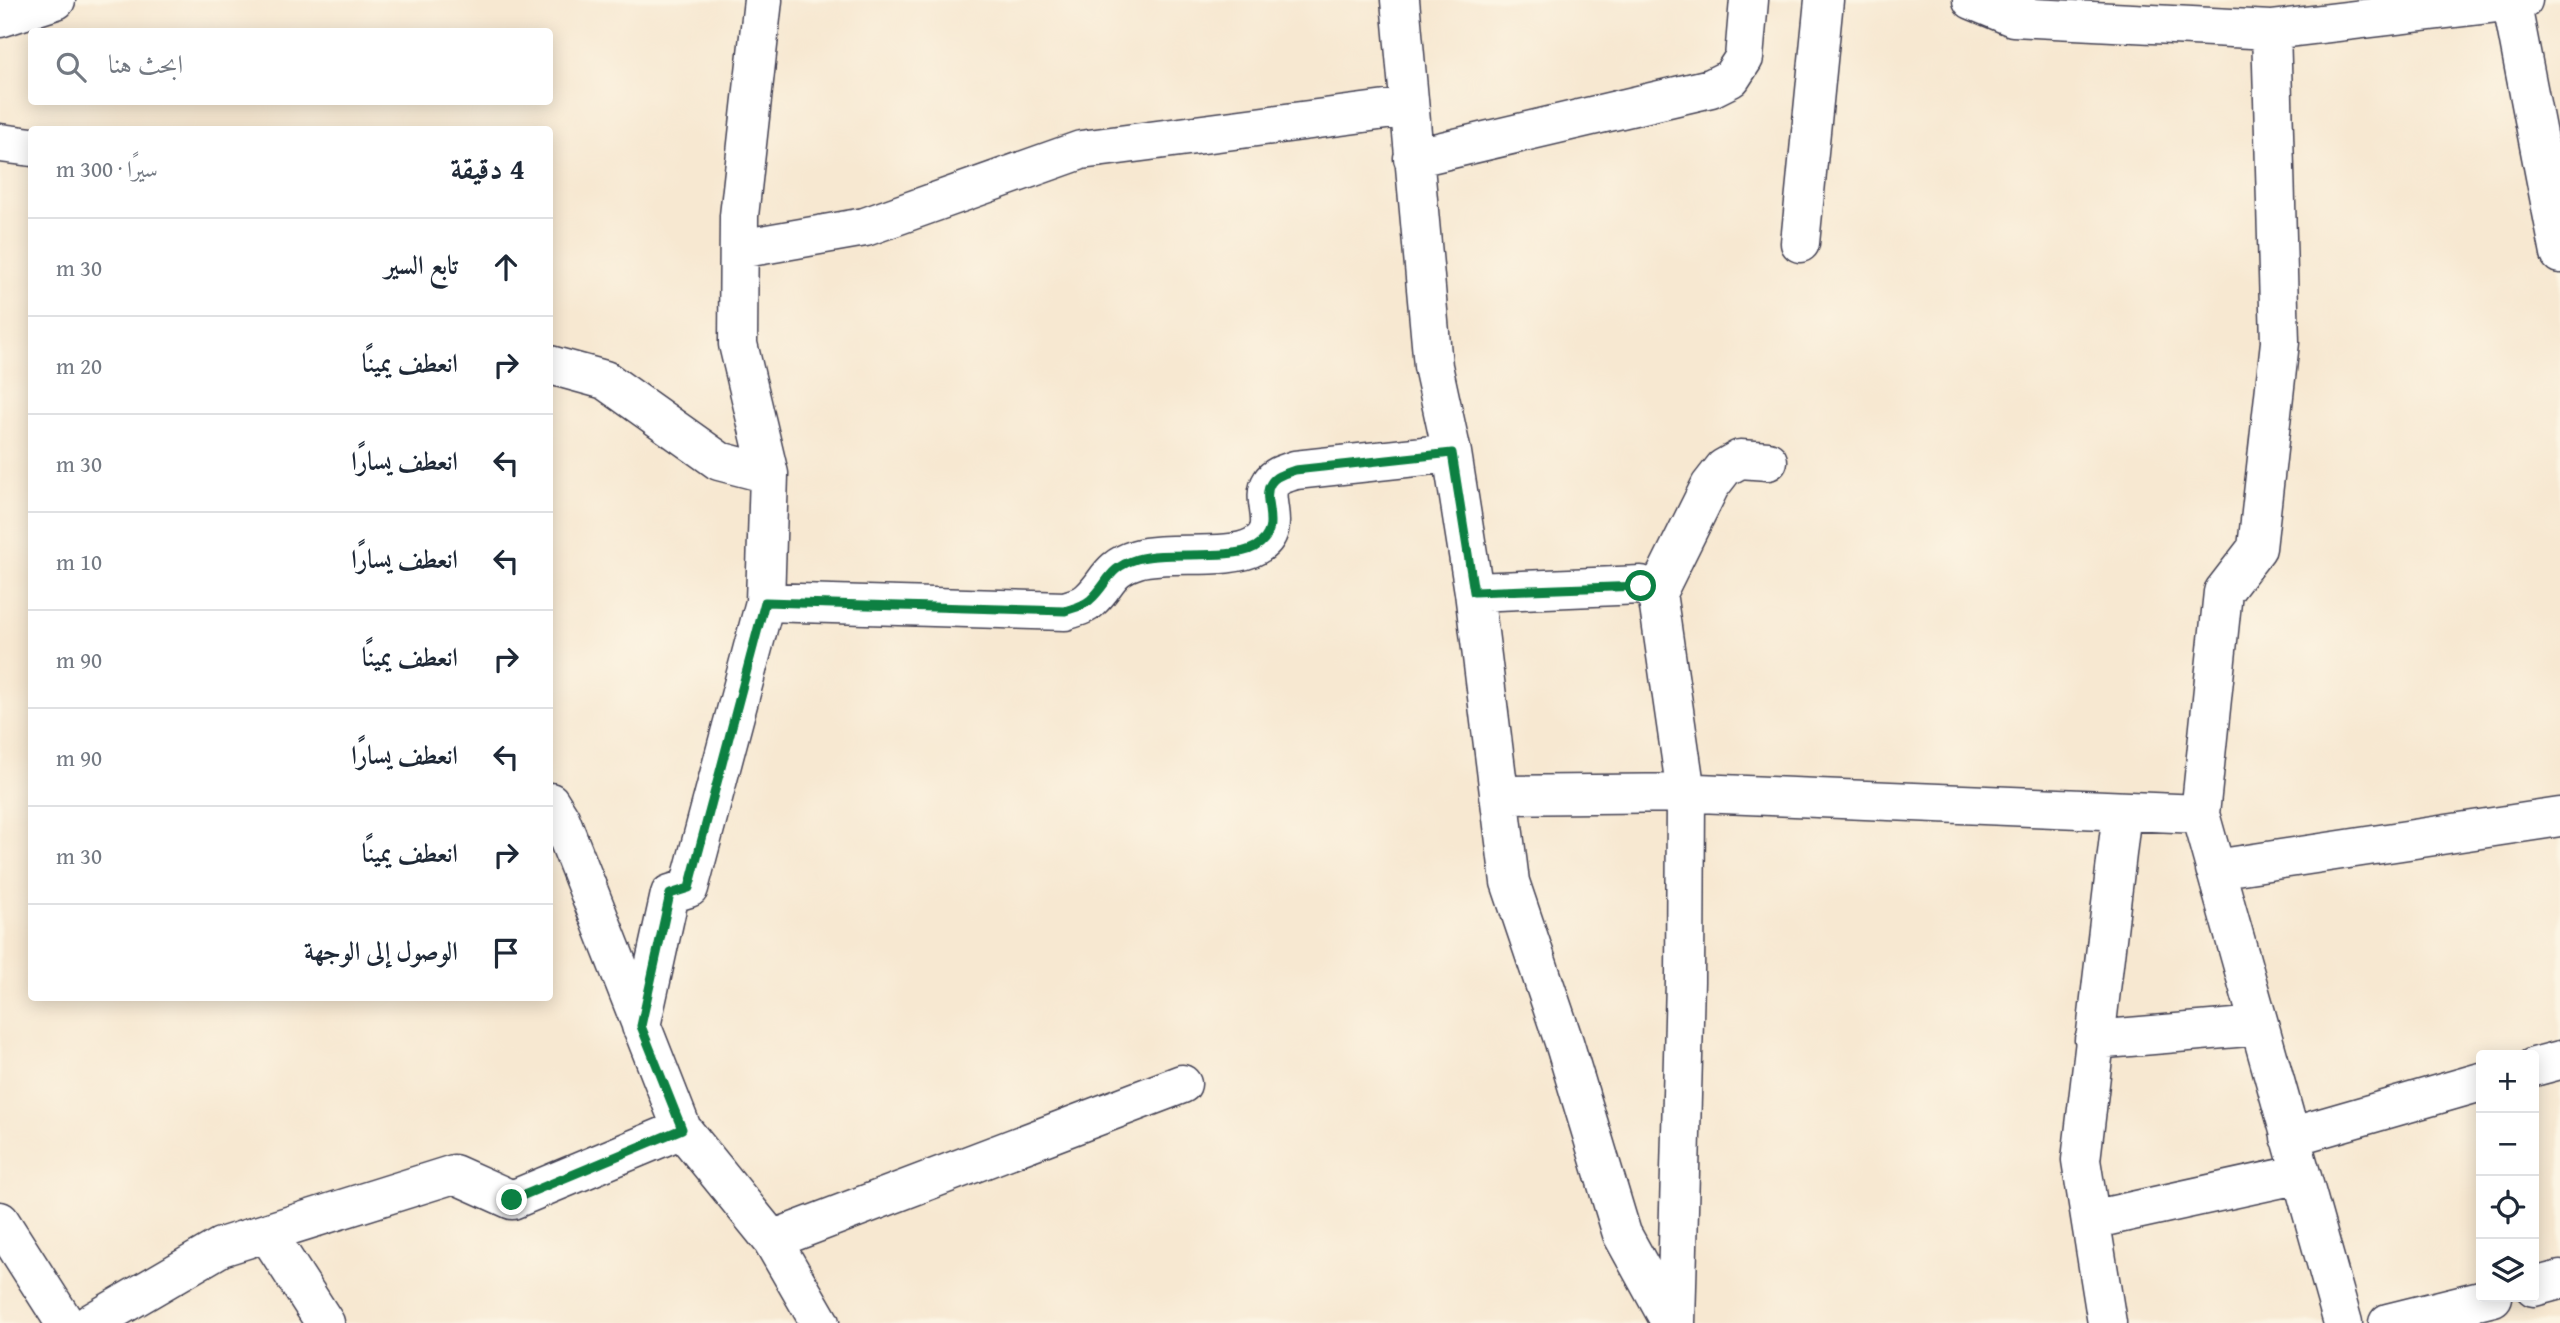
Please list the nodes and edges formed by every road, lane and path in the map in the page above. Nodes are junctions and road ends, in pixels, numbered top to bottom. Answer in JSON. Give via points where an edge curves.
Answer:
{"nodes":[{"id":1,"x":56,"y":0,"type":"edge"},
{"id":2,"x":763,"y":0,"type":"edge"},
{"id":3,"x":1399,"y":0,"type":"edge"},
{"id":4,"x":1749,"y":0,"type":"edge"},
{"id":5,"x":1824,"y":0,"type":"edge"},
{"id":6,"x":1972,"y":0,"type":"edge"},
{"id":7,"x":2515,"y":0,"type":"edge"},
{"id":8,"x":2136,"y":12,"type":"edge"},
{"id":9,"x":0,"y":18,"type":"edge"},
{"id":10,"x":2271,"y":30,"type":"junction"},
{"id":11,"x":1409,"y":107,"type":"junction"},
{"id":12,"x":0,"y":143,"type":"edge"},
{"id":13,"x":28,"y":146,"type":"edge"},
{"id":14,"x":1413,"y":158,"type":"junction"},
{"id":15,"x":1800,"y":243,"type":"dead end"},
{"id":16,"x":739,"y":249,"type":"junction"},
{"id":17,"x":2560,"y":254,"type":"edge"},
{"id":18,"x":553,"y":366,"type":"edge"},
{"id":19,"x":1452,"y":453,"type":"junction"},
{"id":20,"x":1768,"y":461,"type":"dead end"},
{"id":21,"x":769,"y":474,"type":"junction"},
{"id":22,"x":1474,"y":592,"type":"junction"},
{"id":23,"x":1657,"y":593,"type":"junction"},
{"id":24,"x":765,"y":602,"type":"junction"},
{"id":25,"x":1686,"y":793,"type":"junction"},
{"id":26,"x":1499,"y":795,"type":"junction"},
{"id":27,"x":553,"y":808,"type":"edge"},
{"id":28,"x":2122,"y":811,"type":"junction"},
{"id":29,"x":2200,"y":814,"type":"junction"},
{"id":30,"x":2560,"y":817,"type":"edge"},
{"id":31,"x":2215,"y":869,"type":"junction"},
{"id":32,"x":641,"y":1026,"type":"junction"},
{"id":33,"x":2259,"y":1026,"type":"junction"},
{"id":34,"x":2094,"y":1040,"type":"junction"},
{"id":35,"x":2560,"y":1060,"type":"edge"},
{"id":36,"x":2539,"y":1066,"type":"edge"},
{"id":37,"x":2476,"y":1083,"type":"edge"},
{"id":38,"x":1182,"y":1084,"type":"dead end"},
{"id":39,"x":682,"y":1129,"type":"junction"},
{"id":40,"x":2290,"y":1137,"type":"junction"},
{"id":41,"x":2301,"y":1174,"type":"junction"},
{"id":42,"x":2091,"y":1220,"type":"junction"},
{"id":43,"x":0,"y":1221,"type":"edge"},
{"id":44,"x":267,"y":1233,"type":"junction"},
{"id":45,"x":772,"y":1240,"type":"junction"},
{"id":46,"x":2560,"y":1280,"type":"edge"},
{"id":47,"x":2539,"y":1286,"type":"edge"},
{"id":48,"x":2476,"y":1301,"type":"edge"},
{"id":49,"x":65,"y":1323,"type":"edge"},
{"id":50,"x":91,"y":1323,"type":"edge"},
{"id":51,"x":325,"y":1323,"type":"edge"},
{"id":52,"x":820,"y":1323,"type":"edge"},
{"id":53,"x":1674,"y":1323,"type":"edge"},
{"id":54,"x":2107,"y":1323,"type":"edge"},
{"id":55,"x":2343,"y":1323,"type":"edge"},
{"id":56,"x":2388,"y":1323,"type":"edge"}],
"edges":[{"from":1,"to":9,"type":"street"},
{"from":2,"to":16,"type":"street"},
{"from":3,"to":11,"type":"street"},
{"from":4,"to":14,"type":"street","via":[[1744,58],[1731,78],[1711,88]]},
{"from":5,"to":15,"type":"street"},
{"from":6,"to":8,"type":"street","via":[[2012,16]]},
{"from":7,"to":10,"type":"street"},
{"from":7,"to":17,"type":"street"},
{"from":8,"to":10,"type":"street"},
{"from":10,"to":29,"type":"street","via":[[2280,342],[2256,548],[2223,592]]},
{"from":11,"to":14,"type":"street"},
{"from":11,"to":16,"type":"street","via":[[1081,150],[865,227]]},
{"from":12,"to":13,"type":"street"},
{"from":14,"to":19,"type":"street","via":[[1433,366]]},
{"from":16,"to":21,"type":"street","via":[[738,344]]},
{"from":18,"to":21,"type":"street","via":[[605,380],[719,461]]},
{"from":19,"to":22,"type":"street"},
{"from":19,"to":24,"type":"street","via":[[1280,475],[1269,490],[1267,537],[1254,548],[1138,558],[1111,571],[1088,602],[1065,611]]},
{"from":20,"to":23,"type":"street","via":[[1740,459],[1724,468],[1710,486]]},
{"from":21,"to":24,"type":"street"},
{"from":22,"to":23,"type":"street","via":[[1641,586]]},
{"from":22,"to":26,"type":"street"},
{"from":23,"to":25,"type":"street"},
{"from":24,"to":32,"type":"street","via":[[689,888],[670,894]]},
{"from":25,"to":26,"type":"street"},
{"from":25,"to":28,"type":"street"},
{"from":25,"to":53,"type":"street"},
{"from":26,"to":53,"type":"street","via":[[1510,882],[1622,1234]]},
{"from":27,"to":32,"type":"street"},
{"from":28,"to":29,"type":"street"},
{"from":28,"to":34,"type":"street"},
{"from":29,"to":31,"type":"street"},
{"from":30,"to":31,"type":"street"},
{"from":31,"to":33,"type":"street"},
{"from":32,"to":39,"type":"street"},
{"from":33,"to":34,"type":"street"},
{"from":33,"to":40,"type":"street"},
{"from":34,"to":42,"type":"street","via":[[2081,1160]]},
{"from":35,"to":36,"type":"street"},
{"from":37,"to":40,"type":"street"},
{"from":38,"to":45,"type":"street"},
{"from":39,"to":44,"type":"street","via":[[512,1200],[454,1174]]},
{"from":39,"to":45,"type":"street"},
{"from":40,"to":41,"type":"street"},
{"from":41,"to":42,"type":"street"},
{"from":41,"to":55,"type":"street"},
{"from":42,"to":54,"type":"street"},
{"from":43,"to":49,"type":"street"},
{"from":44,"to":50,"type":"street","via":[[221,1247]]},
{"from":44,"to":51,"type":"street"},
{"from":45,"to":52,"type":"street"},
{"from":46,"to":47,"type":"street"},
{"from":48,"to":56,"type":"street"}]}
